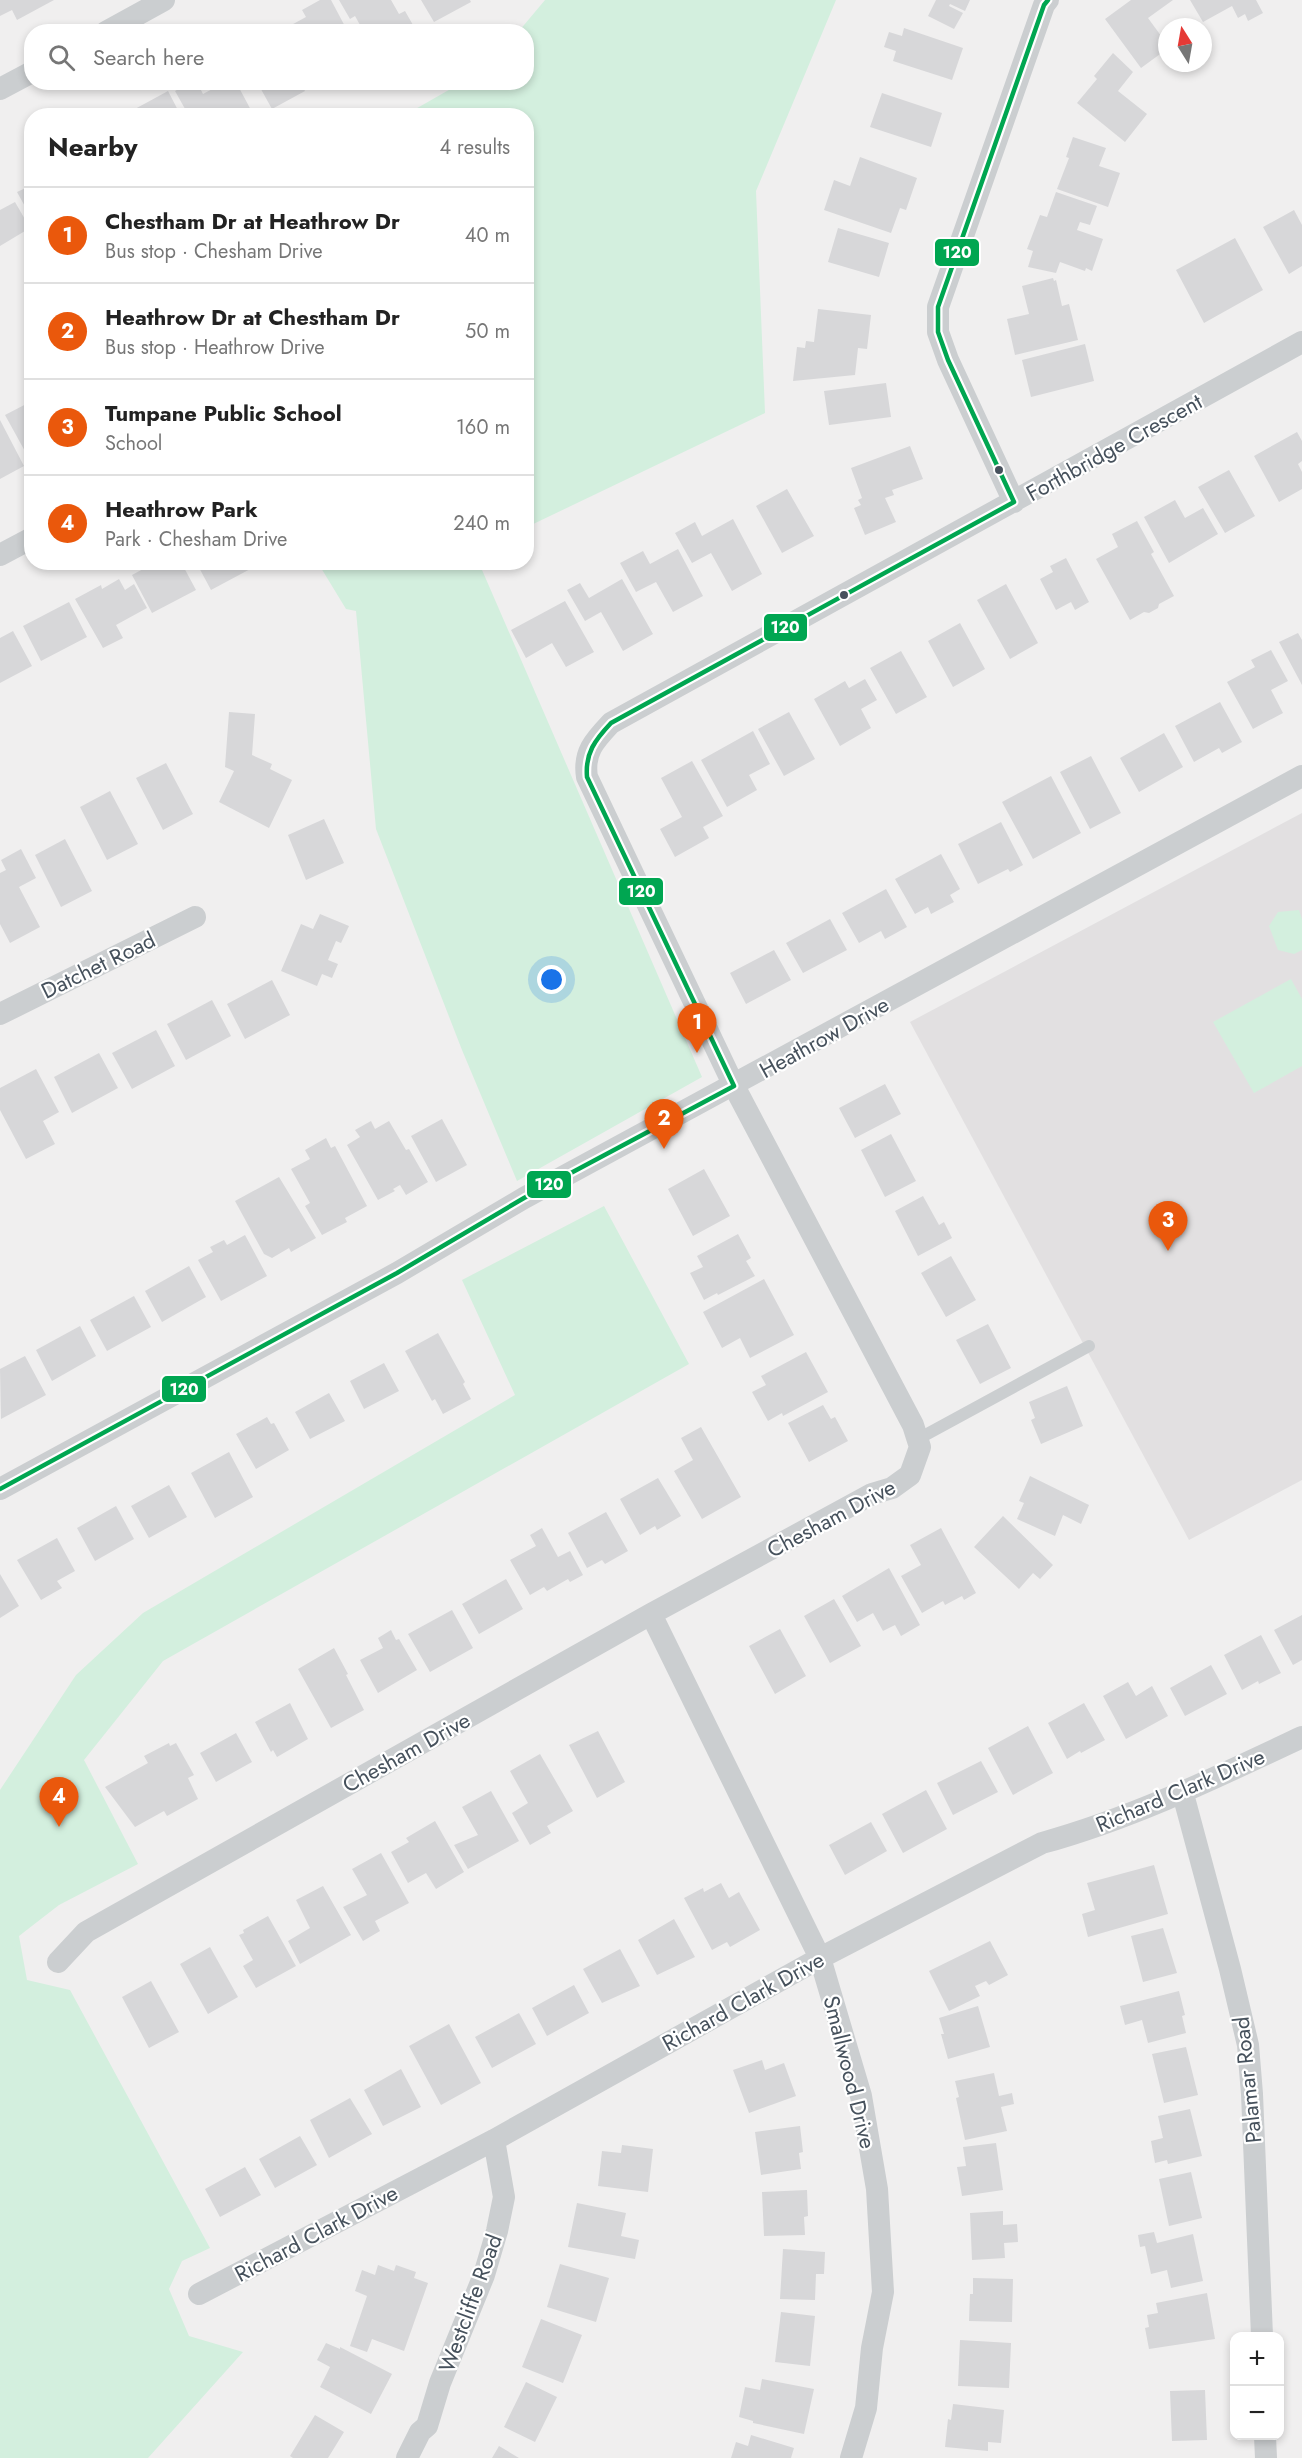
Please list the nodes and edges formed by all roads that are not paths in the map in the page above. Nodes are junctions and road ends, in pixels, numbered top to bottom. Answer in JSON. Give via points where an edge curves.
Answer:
{"nodes":[{"id":1,"x":1048,"y":0,"type":"edge"},
{"id":2,"x":152,"y":3,"type":"edge"},
{"id":3,"x":119,"y":24,"type":"edge"},
{"id":4,"x":24,"y":76,"type":"edge"},
{"id":5,"x":0,"y":89,"type":"edge"},
{"id":6,"x":1302,"y":342,"type":"edge"},
{"id":7,"x":1014,"y":502,"type":"junction"},
{"id":8,"x":24,"y":542,"type":"edge"},
{"id":9,"x":0,"y":555,"type":"edge"},
{"id":10,"x":1302,"y":776,"type":"edge"},
{"id":11,"x":195,"y":917,"type":"dead end"},
{"id":12,"x":0,"y":1014,"type":"edge"},
{"id":13,"x":734,"y":1086,"type":"junction"},
{"id":14,"x":1089,"y":1346,"type":"dead end"},
{"id":15,"x":918,"y":1439,"type":"junction"},
{"id":16,"x":0,"y":1489,"type":"edge"},
{"id":17,"x":651,"y":1614,"type":"junction"},
{"id":18,"x":1302,"y":1737,"type":"edge"},
{"id":19,"x":1183,"y":1794,"type":"junction"},
{"id":20,"x":820,"y":1958,"type":"junction"},
{"id":21,"x":58,"y":1962,"type":"dead end"},
{"id":22,"x":494,"y":2140,"type":"junction"},
{"id":23,"x":198,"y":2294,"type":"dead end"},
{"id":24,"x":1262,"y":2332,"type":"edge"},
{"id":25,"x":1265,"y":2440,"type":"edge"},
{"id":26,"x":407,"y":2458,"type":"edge"},
{"id":27,"x":851,"y":2458,"type":"edge"},
{"id":28,"x":1266,"y":2458,"type":"edge"}],
"edges":[{"from":1,"to":7,"type":"street","via":[[938,307],[938,332],[948,360]]},
{"from":2,"to":3,"type":"street"},
{"from":4,"to":5,"type":"street"},
{"from":6,"to":7,"type":"street","name":"Forthbridge Crescent"},
{"from":7,"to":13,"type":"street","name":"Forthbridge Crescent","via":[[611,723],[587,752],[587,777]]},
{"from":8,"to":9,"type":"street"},
{"from":10,"to":13,"type":"street","name":"Heathrow Drive"},
{"from":11,"to":12,"type":"street","name":"Datchet Road"},
{"from":13,"to":15,"type":"street"},
{"from":13,"to":16,"type":"street","name":"Heathrow Drive"},
{"from":14,"to":15,"type":"lane"},
{"from":15,"to":17,"type":"street","name":"Chesham Drive","via":[[920,1447],[910,1475],[892,1488],[872,1494]]},
{"from":17,"to":20,"type":"street","name":"Smallwood Drive"},
{"from":17,"to":21,"type":"street","name":"Chesham Drive","via":[[86,1932]]},
{"from":18,"to":19,"type":"street","name":"Richard Clark Drive"},
{"from":19,"to":20,"type":"street","name":"Richard Clark Drive","via":[[1042,1844]]},
{"from":19,"to":24,"type":"street","name":"Palamar Road","via":[[1248,2045]]},
{"from":20,"to":22,"type":"street","name":"Richard Clark Drive"},
{"from":20,"to":27,"type":"street","name":"Smallwood Drive","via":[[861,2096],[882,2238],[883,2292],[866,2408]]},
{"from":22,"to":23,"type":"street","name":"Richard Clark Drive"},
{"from":22,"to":26,"type":"street","name":"Westcliffe Road","via":[[504,2197],[497,2231],[427,2426]]},
{"from":25,"to":28,"type":"street"}]}
